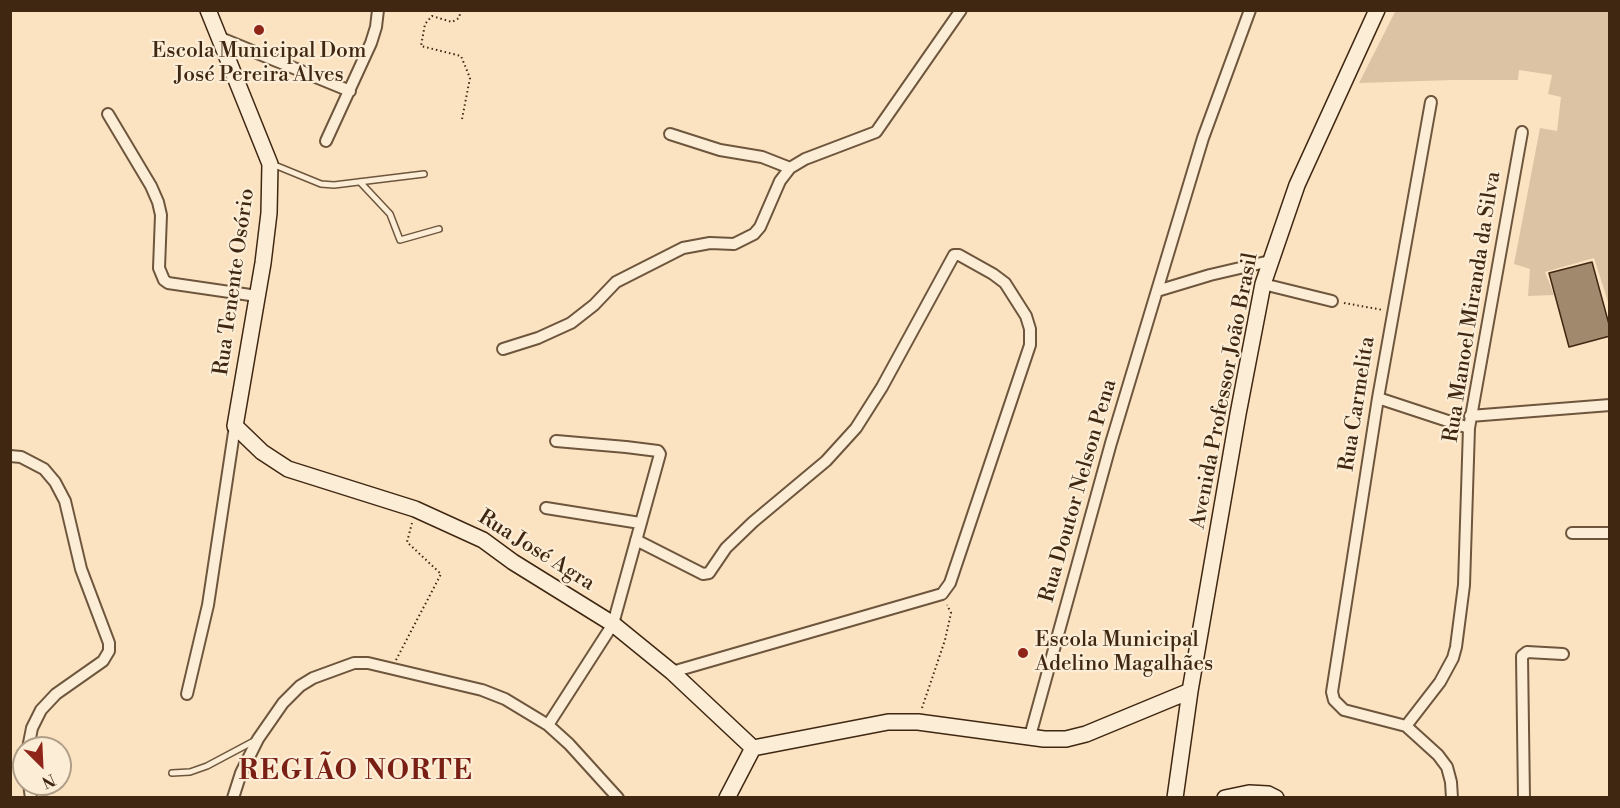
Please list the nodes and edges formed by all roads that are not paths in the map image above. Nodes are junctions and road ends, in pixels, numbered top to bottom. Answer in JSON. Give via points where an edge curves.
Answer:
{"nodes":[{"id":1,"x":208,"y":10,"type":"edge"},
{"id":2,"x":378,"y":10,"type":"edge"},
{"id":3,"x":961,"y":10,"type":"edge"},
{"id":4,"x":1250,"y":10,"type":"edge"},
{"id":5,"x":1377,"y":10,"type":"edge"},
{"id":6,"x":218,"y":37,"type":"junction"},
{"id":7,"x":350,"y":91,"type":"junction"},
{"id":8,"x":1431,"y":102,"type":"dead end"},
{"id":9,"x":108,"y":114,"type":"dead end"},
{"id":10,"x":1522,"y":132,"type":"dead end"},
{"id":11,"x":670,"y":134,"type":"dead end"},
{"id":12,"x":326,"y":141,"type":"dead end"},
{"id":13,"x":270,"y":164,"type":"junction"},
{"id":14,"x":790,"y":168,"type":"junction"},
{"id":15,"x":424,"y":174,"type":"dead end"},
{"id":16,"x":360,"y":182,"type":"junction"},
{"id":17,"x":439,"y":229,"type":"dead end"},
{"id":18,"x":1270,"y":261,"type":"junction"},
{"id":19,"x":1263,"y":284,"type":"junction"},
{"id":20,"x":1157,"y":291,"type":"junction"},
{"id":21,"x":257,"y":296,"type":"junction"},
{"id":22,"x":1332,"y":302,"type":"road end"},
{"id":23,"x":503,"y":349,"type":"dead end"},
{"id":24,"x":1378,"y":398,"type":"junction"},
{"id":25,"x":1610,"y":405,"type":"edge"},
{"id":26,"x":1470,"y":416,"type":"junction"},
{"id":27,"x":235,"y":426,"type":"junction"},
{"id":28,"x":1468,"y":428,"type":"junction"},
{"id":29,"x":556,"y":441,"type":"dead end"},
{"id":30,"x":10,"y":456,"type":"edge"},
{"id":31,"x":546,"y":508,"type":"dead end"},
{"id":32,"x":640,"y":523,"type":"junction"},
{"id":33,"x":1572,"y":533,"type":"dead end"},
{"id":34,"x":1610,"y":533,"type":"edge"},
{"id":35,"x":636,"y":540,"type":"junction"},
{"id":36,"x":613,"y":624,"type":"junction"},
{"id":37,"x":1563,"y":654,"type":"dead end"},
{"id":38,"x":672,"y":672,"type":"junction"},
{"id":39,"x":1190,"y":691,"type":"junction"},
{"id":40,"x":187,"y":694,"type":"dead end"},
{"id":41,"x":548,"y":724,"type":"junction"},
{"id":42,"x":1406,"y":726,"type":"junction"},
{"id":43,"x":30,"y":736,"type":"edge"},
{"id":44,"x":1030,"y":736,"type":"junction"},
{"id":45,"x":258,"y":739,"type":"junction"},
{"id":46,"x":753,"y":748,"type":"junction"},
{"id":47,"x":172,"y":773,"type":"dead end"},
{"id":48,"x":233,"y":798,"type":"edge"},
{"id":49,"x":618,"y":798,"type":"edge"},
{"id":50,"x":727,"y":798,"type":"edge"},
{"id":51,"x":1175,"y":798,"type":"edge"},
{"id":52,"x":1226,"y":798,"type":"edge"},
{"id":53,"x":1276,"y":798,"type":"edge"},
{"id":54,"x":1452,"y":798,"type":"edge"},
{"id":55,"x":1524,"y":798,"type":"edge"}],
"edges":[{"from":1,"to":6,"type":"street","name":"Rua Tenente Osório"},
{"from":2,"to":7,"type":"street","via":[[371,43]]},
{"from":3,"to":14,"type":"street","via":[[876,132]]},
{"from":4,"to":20,"type":"street","name":"Rua Doutor Nelson Pena","via":[[1203,138]]},
{"from":5,"to":18,"type":"street","name":"Avenida Professor João Brasil","via":[[1297,185]]},
{"from":6,"to":7,"type":"street"},
{"from":6,"to":13,"type":"street","name":"Rua Tenente Osório"},
{"from":7,"to":12,"type":"street"},
{"from":8,"to":24,"type":"street","name":"Rua Carmelita"},
{"from":9,"to":21,"type":"street","via":[[158,202],[159,268],[164,280]]},
{"from":10,"to":26,"type":"street","name":"Rua Manoel Miranda da Silva"},
{"from":11,"to":14,"type":"street"},
{"from":13,"to":16,"type":"lane","via":[[321,184]]},
{"from":13,"to":21,"type":"street","name":"Rua Tenente Osório","via":[[269,213]]},
{"from":14,"to":23,"type":"street","via":[[754,234],[734,244],[683,248],[616,282],[571,323]]},
{"from":15,"to":16,"type":"lane"},
{"from":16,"to":17,"type":"lane","via":[[390,214],[400,240]]},
{"from":18,"to":19,"type":"street","name":"Avenida Professor João Brasil"},
{"from":18,"to":20,"type":"street"},
{"from":19,"to":22,"type":"street"},
{"from":19,"to":39,"type":"street","name":"Avenida Professor João Brasil"},
{"from":20,"to":44,"type":"street","name":"Rua Doutor Nelson Pena"},
{"from":21,"to":27,"type":"street","name":"Rua Tenente Osório"},
{"from":24,"to":28,"type":"street"},
{"from":24,"to":42,"type":"street","name":"Rua Carmelita","via":[[1332,692],[1344,710]]},
{"from":25,"to":26,"type":"street"},
{"from":26,"to":28,"type":"street","name":"Rua Manoel Miranda da Silva"},
{"from":27,"to":36,"type":"street","name":"Rua José Agra","via":[[262,452],[288,469],[415,509],[483,540]]},
{"from":27,"to":40,"type":"street","name":"Rua Tenente Osório","via":[[208,605]]},
{"from":28,"to":42,"type":"street","name":"Rua Manoel Miranda da Silva","via":[[1464,585],[1456,647],[1440,682]]},
{"from":29,"to":32,"type":"street","via":[[659,451]]},
{"from":30,"to":43,"type":"street","via":[[44,469],[65,501],[81,568],[110,651],[104,662],[56,694],[41,710]]},
{"from":31,"to":32,"type":"street"},
{"from":32,"to":35,"type":"street"},
{"from":33,"to":34,"type":"street"},
{"from":35,"to":36,"type":"street"},
{"from":35,"to":38,"type":"street","via":[[703,574],[709,573],[726,548],[826,461],[856,428],[954,255],[1005,283],[1026,316],[1030,329],[1026,357],[950,583],[942,594]]},
{"from":36,"to":38,"type":"street","name":"Rua José Agra"},
{"from":36,"to":41,"type":"street"},
{"from":37,"to":55,"type":"street","via":[[1523,654]]},
{"from":38,"to":46,"type":"street","name":"Rua José Agra"},
{"from":39,"to":44,"type":"street","via":[[1086,734],[1066,739]]},
{"from":39,"to":51,"type":"street","name":"Avenida Professor João Brasil"},
{"from":41,"to":45,"type":"street","via":[[482,690],[354,663],[300,686]]},
{"from":41,"to":49,"type":"street"},
{"from":42,"to":54,"type":"street","via":[[1447,767]]},
{"from":44,"to":46,"type":"street","via":[[888,722]]},
{"from":45,"to":47,"type":"lane","via":[[207,766]]},
{"from":45,"to":48,"type":"street"},
{"from":46,"to":50,"type":"street"},
{"from":52,"to":53,"type":"street","via":[[1249,793]]}]}
